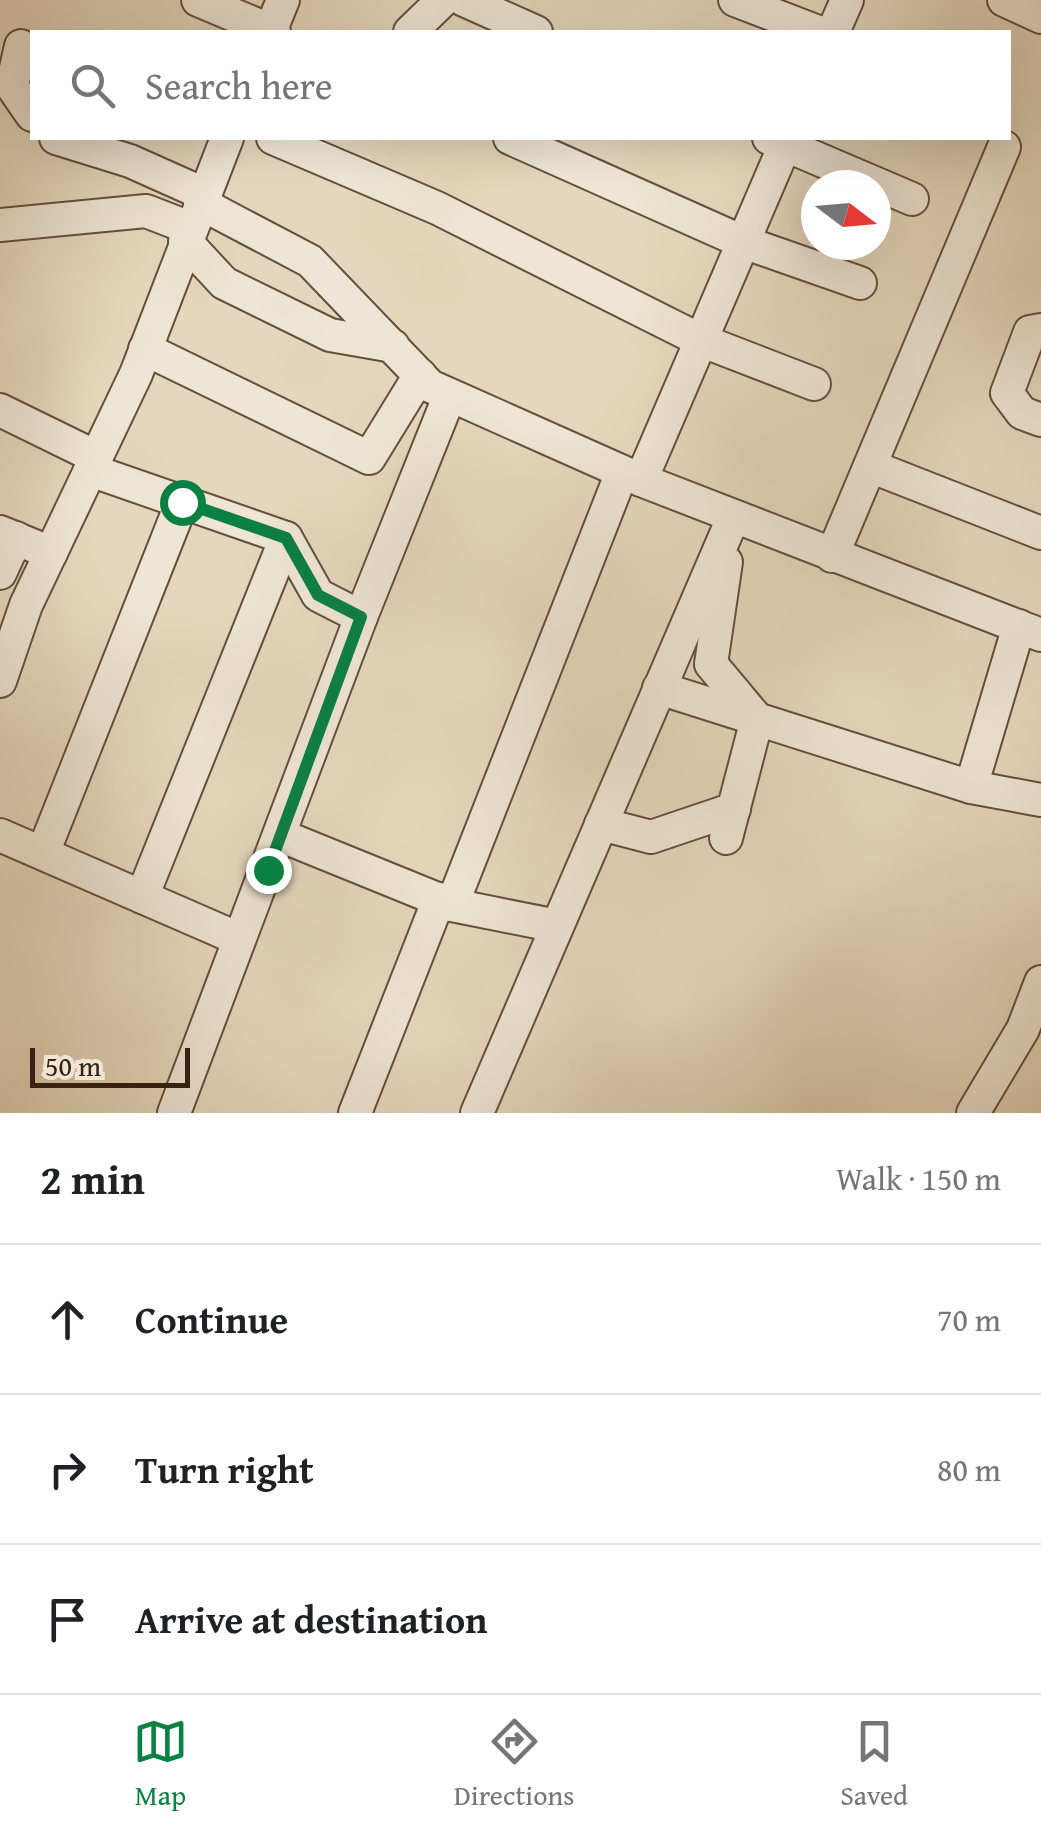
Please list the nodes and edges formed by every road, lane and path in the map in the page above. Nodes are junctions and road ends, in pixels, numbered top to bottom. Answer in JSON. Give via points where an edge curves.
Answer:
{"nodes":[{"id":1,"x":198,"y":0,"type":"edge"},
{"id":2,"x":282,"y":0,"type":"edge"},
{"id":3,"x":443,"y":0,"type":"edge"},
{"id":4,"x":464,"y":0,"type":"edge"},
{"id":5,"x":734,"y":0,"type":"edge"},
{"id":6,"x":847,"y":0,"type":"edge"},
{"id":7,"x":1004,"y":0,"type":"edge"},
{"id":8,"x":1041,"y":17,"type":"edge"},
{"id":9,"x":266,"y":30,"type":"edge"},
{"id":10,"x":272,"y":30,"type":"edge"},
{"id":11,"x":412,"y":30,"type":"edge"},
{"id":12,"x":532,"y":30,"type":"edge"},
{"id":13,"x":813,"y":30,"type":"edge"},
{"id":14,"x":834,"y":30,"type":"edge"},
{"id":15,"x":18,"y":44,"type":"edge"},
{"id":16,"x":30,"y":111,"type":"edge"},
{"id":17,"x":62,"y":140,"type":"edge"},
{"id":18,"x":226,"y":140,"type":"edge"},
{"id":19,"x":278,"y":140,"type":"edge"},
{"id":20,"x":514,"y":140,"type":"edge"},
{"id":21,"x":780,"y":140,"type":"edge"},
{"id":22,"x":1004,"y":147,"type":"dead end"},
{"id":23,"x":912,"y":198,"type":"dead end"},
{"id":24,"x":195,"y":216,"type":"junction"},
{"id":25,"x":0,"y":225,"type":"edge"},
{"id":26,"x":743,"y":242,"type":"junction"},
{"id":27,"x":860,"y":282,"type":"dead end"},
{"id":28,"x":1041,"y":330,"type":"edge"},
{"id":29,"x":700,"y":340,"type":"junction"},
{"id":30,"x":393,"y":346,"type":"junction"},
{"id":31,"x":145,"y":350,"type":"junction"},
{"id":32,"x":420,"y":374,"type":"junction"},
{"id":33,"x":814,"y":384,"type":"dead end"},
{"id":34,"x":449,"y":397,"type":"junction"},
{"id":35,"x":0,"y":410,"type":"edge"},
{"id":36,"x":1041,"y":420,"type":"edge"},
{"id":37,"x":93,"y":464,"type":"junction"},
{"id":38,"x":870,"y":466,"type":"junction"},
{"id":39,"x":631,"y":476,"type":"junction"},
{"id":40,"x":182,"y":502,"type":"junction"},
{"id":41,"x":733,"y":518,"type":"junction"},
{"id":42,"x":1041,"y":533,"type":"edge"},
{"id":43,"x":8,"y":535,"type":"edge"},
{"id":44,"x":286,"y":538,"type":"junction"},
{"id":45,"x":51,"y":553,"type":"junction"},
{"id":46,"x":832,"y":556,"type":"junction"},
{"id":47,"x":0,"y":572,"type":"edge"},
{"id":48,"x":361,"y":617,"type":"junction"},
{"id":49,"x":1030,"y":630,"type":"edge"},
{"id":50,"x":0,"y":681,"type":"edge"},
{"id":51,"x":659,"y":688,"type":"junction"},
{"id":52,"x":757,"y":719,"type":"junction"},
{"id":53,"x":971,"y":787,"type":"junction"},
{"id":54,"x":1041,"y":800,"type":"edge"},
{"id":55,"x":601,"y":824,"type":"junction"},
{"id":56,"x":0,"y":835,"type":"edge"},
{"id":57,"x":282,"y":836,"type":"junction"},
{"id":58,"x":43,"y":854,"type":"junction"},
{"id":59,"x":142,"y":897,"type":"junction"},
{"id":60,"x":446,"y":902,"type":"junction"},
{"id":61,"x":557,"y":926,"type":"junction"},
{"id":62,"x":239,"y":939,"type":"junction"},
{"id":63,"x":1041,"y":982,"type":"edge"},
{"id":64,"x":174,"y":1113,"type":"edge"},
{"id":65,"x":355,"y":1113,"type":"edge"},
{"id":66,"x":477,"y":1113,"type":"edge"},
{"id":67,"x":973,"y":1113,"type":"edge"}],
"edges":[{"from":1,"to":9,"type":"street"},
{"from":2,"to":10,"type":"street"},
{"from":3,"to":11,"type":"street"},
{"from":4,"to":12,"type":"street"},
{"from":5,"to":13,"type":"street"},
{"from":6,"to":14,"type":"street"},
{"from":7,"to":8,"type":"street"},
{"from":15,"to":16,"type":"street","via":[[12,86]]},
{"from":17,"to":24,"type":"street","via":[[130,161]]},
{"from":18,"to":24,"type":"street"},
{"from":19,"to":29,"type":"street","via":[[438,208]]},
{"from":20,"to":26,"type":"street"},
{"from":21,"to":23,"type":"street"},
{"from":21,"to":26,"type":"street"},
{"from":22,"to":38,"type":"street"},
{"from":24,"to":25,"type":"street","via":[[146,211]]},
{"from":24,"to":30,"type":"street","via":[[310,261]]},
{"from":24,"to":30,"type":"street","via":[[224,283],[330,335]]},
{"from":24,"to":31,"type":"street"},
{"from":26,"to":27,"type":"street"},
{"from":26,"to":29,"type":"street"},
{"from":28,"to":36,"type":"street","via":[[1030,332],[1007,393],[1022,413]]},
{"from":29,"to":33,"type":"street"},
{"from":29,"to":39,"type":"street"},
{"from":30,"to":32,"type":"street"},
{"from":31,"to":32,"type":"street","via":[[369,458]]},
{"from":31,"to":37,"type":"street"},
{"from":32,"to":34,"type":"street"},
{"from":34,"to":39,"type":"street"},
{"from":34,"to":48,"type":"street"},
{"from":35,"to":37,"type":"street"},
{"from":37,"to":40,"type":"street"},
{"from":37,"to":45,"type":"street"},
{"from":38,"to":42,"type":"street"},
{"from":38,"to":46,"type":"street"},
{"from":39,"to":41,"type":"street"},
{"from":39,"to":60,"type":"street"},
{"from":40,"to":44,"type":"street"},
{"from":40,"to":58,"type":"street"},
{"from":41,"to":46,"type":"street"},
{"from":41,"to":51,"type":"street"},
{"from":41,"to":52,"type":"street","via":[[711,664]]},
{"from":43,"to":45,"type":"street"},
{"from":43,"to":47,"type":"street"},
{"from":44,"to":48,"type":"street","via":[[318,595]]},
{"from":44,"to":59,"type":"street"},
{"from":45,"to":50,"type":"street"},
{"from":46,"to":49,"type":"street"},
{"from":48,"to":57,"type":"street"},
{"from":49,"to":53,"type":"street"},
{"from":51,"to":52,"type":"street"},
{"from":51,"to":55,"type":"street"},
{"from":52,"to":53,"type":"street"},
{"from":52,"to":55,"type":"street","via":[[730,823],[651,837]]},
{"from":53,"to":54,"type":"street"},
{"from":55,"to":61,"type":"street"},
{"from":56,"to":58,"type":"street"},
{"from":57,"to":60,"type":"street"},
{"from":57,"to":62,"type":"street"},
{"from":58,"to":59,"type":"street"},
{"from":59,"to":62,"type":"street"},
{"from":60,"to":61,"type":"street"},
{"from":60,"to":65,"type":"street"},
{"from":61,"to":66,"type":"street"},
{"from":62,"to":64,"type":"street"},
{"from":63,"to":67,"type":"street"}]}
